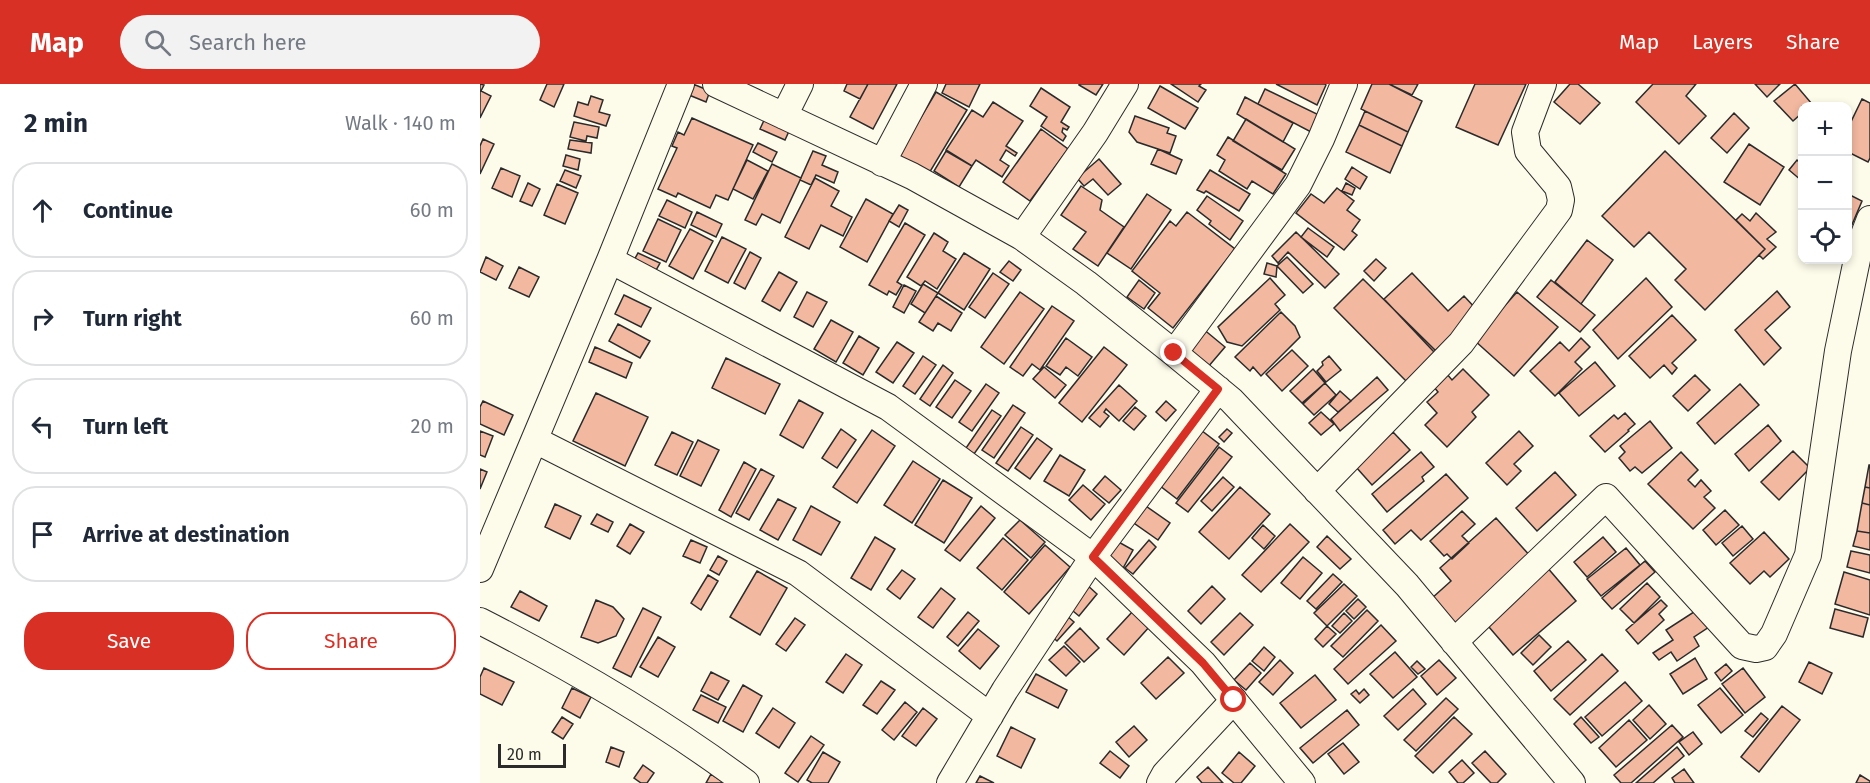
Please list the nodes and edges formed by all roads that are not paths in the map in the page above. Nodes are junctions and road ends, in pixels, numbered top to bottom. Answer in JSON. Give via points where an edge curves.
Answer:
{"nodes":[{"id":1,"x":681,"y":84,"type":"edge"},
{"id":2,"x":716,"y":84,"type":"edge"},
{"id":3,"x":800,"y":84,"type":"edge"},
{"id":4,"x":924,"y":84,"type":"edge"},
{"id":5,"x":1125,"y":84,"type":"edge"},
{"id":6,"x":1344,"y":84,"type":"edge"},
{"id":7,"x":1543,"y":84,"type":"edge"},
{"id":8,"x":784,"y":116,"type":"junction"},
{"id":9,"x":882,"y":163,"type":"junction"},
{"id":10,"x":1870,"y":219,"type":"edge"},
{"id":11,"x":1022,"y":237,"type":"junction"},
{"id":12,"x":610,"y":260,"type":"junction"},
{"id":13,"x":1174,"y":353,"type":"junction"},
{"id":14,"x":1218,"y":389,"type":"junction"},
{"id":15,"x":535,"y":441,"type":"junction"},
{"id":16,"x":1317,"y":491,"type":"junction"},
{"id":17,"x":489,"y":526,"type":"edge"},
{"id":18,"x":1093,"y":557,"type":"junction"},
{"id":19,"x":480,"y":569,"type":"edge"},
{"id":20,"x":480,"y":621,"type":"edge"},
{"id":21,"x":1454,"y":642,"type":"junction"},
{"id":22,"x":1234,"y":700,"type":"junction"},
{"id":23,"x":990,"y":716,"type":"junction"},
{"id":24,"x":746,"y":783,"type":"edge"},
{"id":25,"x":950,"y":783,"type":"edge"},
{"id":26,"x":1160,"y":783,"type":"edge"},
{"id":27,"x":1302,"y":783,"type":"edge"},
{"id":28,"x":1572,"y":783,"type":"edge"}],
"edges":[{"from":1,"to":12,"type":"street"},
{"from":2,"to":8,"type":"street"},
{"from":3,"to":8,"type":"street"},
{"from":4,"to":9,"type":"street"},
{"from":5,"to":11,"type":"street"},
{"from":6,"to":13,"type":"street","via":[[1298,185]]},
{"from":7,"to":16,"type":"street","via":[[1525,132],[1528,151],[1558,187],[1559,210],[1461,343]]},
{"from":8,"to":9,"type":"street"},
{"from":9,"to":11,"type":"street"},
{"from":10,"to":21,"type":"street","via":[[1860,245],[1838,351],[1808,555],[1765,647],[1756,650],[1742,646],[1606,497]]},
{"from":11,"to":13,"type":"street"},
{"from":12,"to":15,"type":"street"},
{"from":12,"to":18,"type":"street","via":[[888,407]]},
{"from":13,"to":14,"type":"street"},
{"from":14,"to":16,"type":"street"},
{"from":14,"to":18,"type":"street"},
{"from":15,"to":17,"type":"street"},
{"from":15,"to":23,"type":"street","via":[[798,573]]},
{"from":16,"to":21,"type":"street","via":[[1407,585]]},
{"from":17,"to":19,"type":"street"},
{"from":18,"to":22,"type":"street","via":[[1203,663]]},
{"from":18,"to":23,"type":"street"},
{"from":20,"to":24,"type":"street","via":[[640,711]]},
{"from":21,"to":28,"type":"street"},
{"from":22,"to":26,"type":"street"},
{"from":22,"to":27,"type":"street"},
{"from":23,"to":25,"type":"street"}]}
